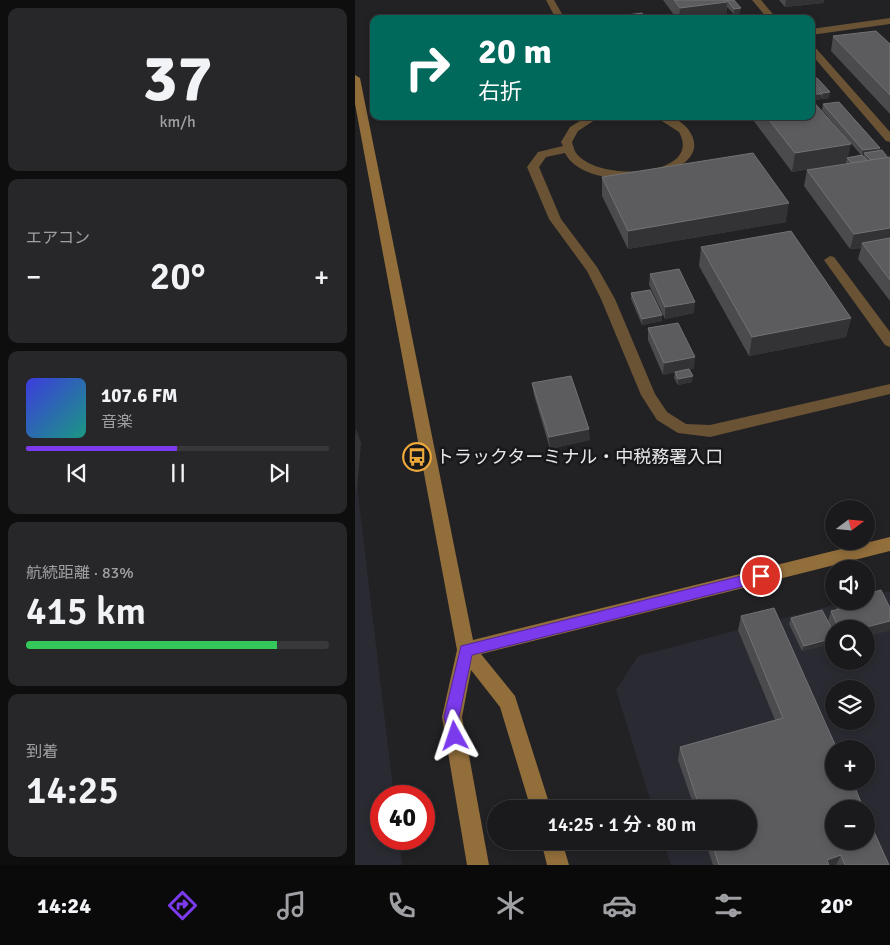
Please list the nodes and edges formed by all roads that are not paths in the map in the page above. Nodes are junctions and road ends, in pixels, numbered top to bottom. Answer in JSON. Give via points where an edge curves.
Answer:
{"nodes":[{"id":1,"x":550,"y":0,"type":"edge"},
{"id":2,"x":755,"y":0,"type":"edge"},
{"id":3,"x":559,"y":15,"type":"edge"},
{"id":4,"x":769,"y":15,"type":"edge"},
{"id":5,"x":890,"y":21,"type":"edge"},
{"id":6,"x":815,"y":31,"type":"edge"},
{"id":7,"x":815,"y":53,"type":"edge"},
{"id":8,"x":355,"y":78,"type":"edge"},
{"id":9,"x":587,"y":120,"type":"edge"},
{"id":10,"x":669,"y":120,"type":"edge"},
{"id":11,"x":890,"y":139,"type":"edge"},
{"id":12,"x":568,"y":149,"type":"junction"},
{"id":13,"x":831,"y":260,"type":"dead end"},
{"id":14,"x":890,"y":342,"type":"edge"},
{"id":15,"x":890,"y":389,"type":"edge"},
{"id":16,"x":890,"y":544,"type":"edge"},
{"id":17,"x":466,"y":650,"type":"junction"},
{"id":18,"x":538,"y":800,"type":"edge"},
{"id":19,"x":554,"y":850,"type":"edge"},
{"id":20,"x":478,"y":865,"type":"edge"},
{"id":21,"x":558,"y":865,"type":"edge"}],
"edges":[{"from":1,"to":3,"type":"lane"},
{"from":2,"to":4,"type":"lane"},
{"from":5,"to":6,"type":"lane"},
{"from":7,"to":11,"type":"lane"},
{"from":8,"to":17,"type":"street"},
{"from":9,"to":12,"type":"lane","via":[[573,129]]},
{"from":10,"to":12,"type":"lane","via":[[683,129],[689,140],[688,150],[681,161],[648,175],[606,174],[575,160]]},
{"from":12,"to":15,"type":"lane","via":[[543,154],[536,158],[533,167],[555,219],[593,270],[608,299],[648,395],[661,416],[683,428],[710,431]]},
{"from":13,"to":14,"type":"lane"},
{"from":16,"to":17,"type":"street"},
{"from":17,"to":18,"type":"street","via":[[509,702]]},
{"from":17,"to":20,"type":"street","via":[[452,717]]},
{"from":19,"to":21,"type":"street"}]}
